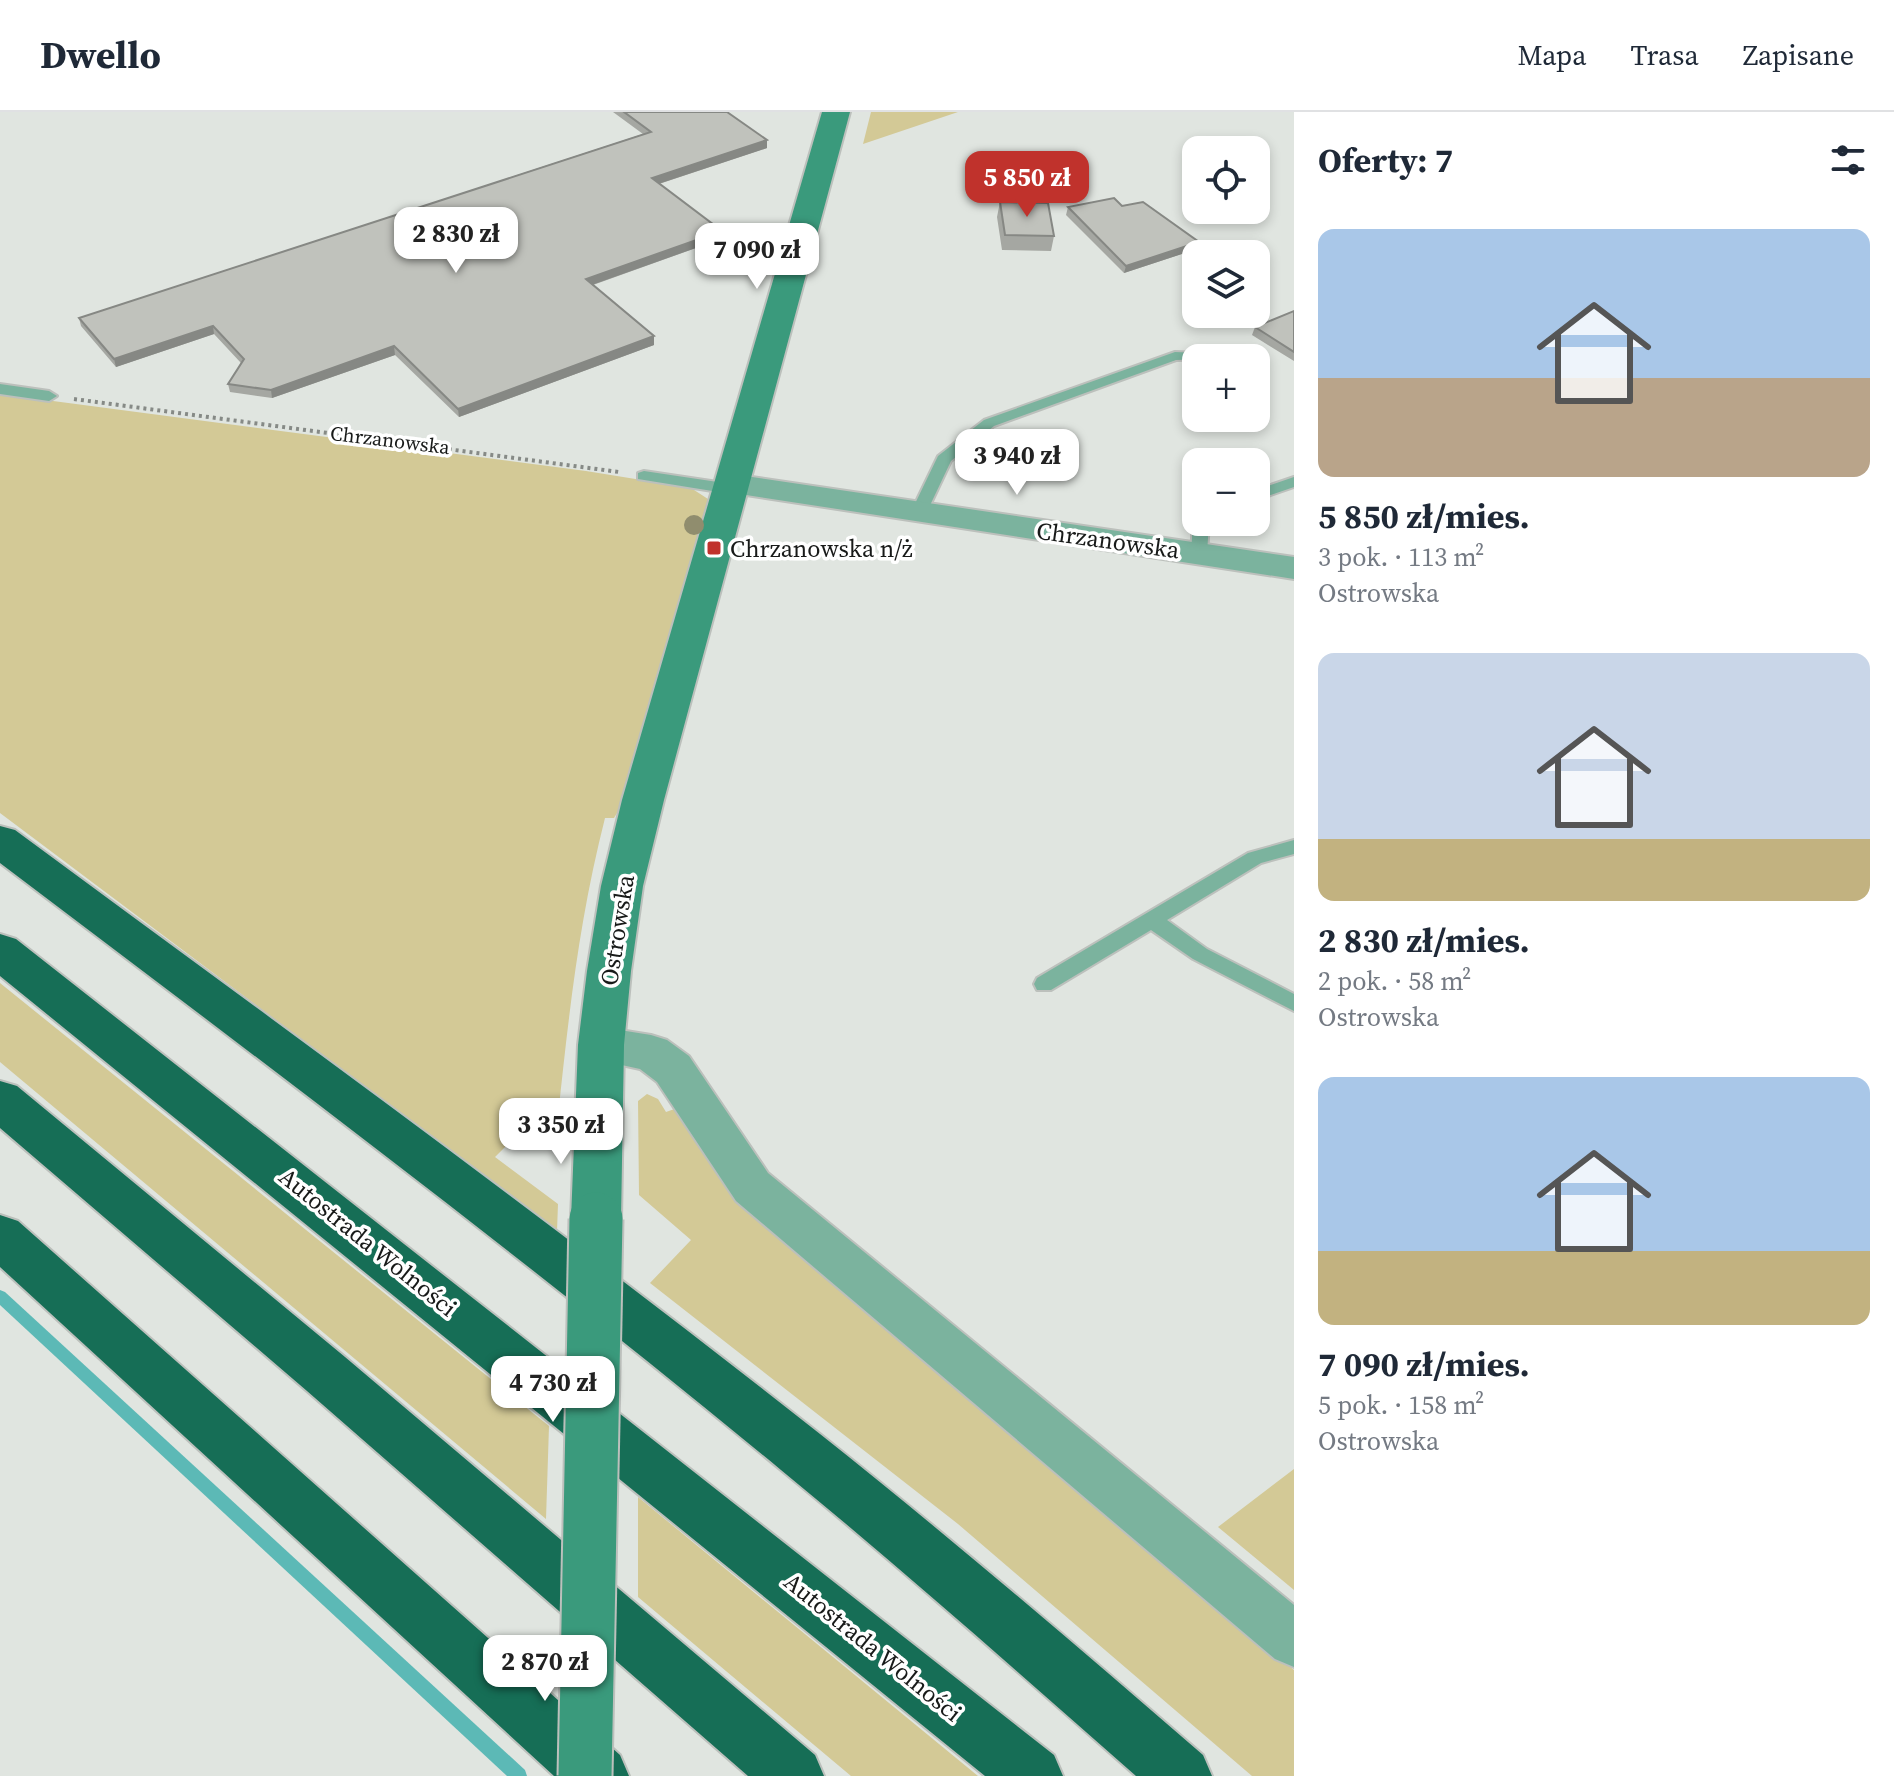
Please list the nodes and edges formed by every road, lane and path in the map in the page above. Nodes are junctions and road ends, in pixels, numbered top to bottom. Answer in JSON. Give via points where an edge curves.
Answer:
{"nodes":[{"id":1,"x":836,"y":112,"type":"edge"},
{"id":2,"x":1182,"y":356,"type":"edge"},
{"id":3,"x":0,"y":389,"type":"edge"},
{"id":4,"x":49,"y":396,"type":"joint"},
{"id":5,"x":644,"y":476,"type":"joint"},
{"id":6,"x":1294,"y":482,"type":"edge"},
{"id":7,"x":731,"y":486,"type":"junction"},
{"id":8,"x":1270,"y":490,"type":"edge"},
{"id":9,"x":919,"y":512,"type":"junction"},
{"id":10,"x":1200,"y":538,"type":"edge"},
{"id":11,"x":1294,"y":568,"type":"edge"},
{"id":12,"x":0,"y":841,"type":"edge"},
{"id":13,"x":1294,"y":847,"type":"edge"},
{"id":14,"x":1153,"y":921,"type":"junction"},
{"id":15,"x":0,"y":951,"type":"edge"},
{"id":16,"x":1044,"y":984,"type":"dead end"},
{"id":17,"x":1294,"y":1003,"type":"edge"},
{"id":18,"x":601,"y":1045,"type":"junction"},
{"id":19,"x":0,"y":1100,"type":"edge"},
{"id":20,"x":0,"y":1236,"type":"edge"},
{"id":21,"x":1294,"y":1640,"type":"edge"},
{"id":22,"x":585,"y":1776,"type":"edge"},
{"id":23,"x":599,"y":1776,"type":"edge"},
{"id":24,"x":794,"y":1776,"type":"edge"},
{"id":25,"x":1033,"y":1776,"type":"edge"},
{"id":26,"x":1182,"y":1776,"type":"edge"}],
"edges":[{"from":1,"to":7,"type":"street","name":"Ostrowska"},
{"from":2,"to":9,"type":"lane","via":[[989,423],[944,459]]},
{"from":3,"to":4,"type":"lane"},
{"from":4,"to":5,"type":"path","name":"Chrzanowska"},
{"from":5,"to":7,"type":"lane","name":"Chrzanowska"},
{"from":6,"to":8,"type":"lane"},
{"from":7,"to":9,"type":"street","name":"Chrzanowska"},
{"from":7,"to":18,"type":"street","name":"Ostrowska","via":[[632,845]]},
{"from":9,"to":10,"type":"street","name":"Chrzanowska"},
{"from":10,"to":11,"type":"street","name":"Chrzanowska"},
{"from":12,"to":26,"type":"highway","via":[[531,1241],[801,1452]]},
{"from":13,"to":14,"type":"lane","via":[[1255,858]]},
{"from":14,"to":16,"type":"lane"},
{"from":14,"to":17,"type":"lane","via":[[1200,954]]},
{"from":15,"to":25,"type":"highway","name":"Autostrada Wolności"},
{"from":18,"to":21,"type":"street","via":[[651,1053],[673,1069],[752,1187]]},
{"from":18,"to":22,"type":"street","name":"Ostrowska","bridge":true},
{"from":19,"to":24,"type":"highway"},
{"from":20,"to":23,"type":"highway"}]}
